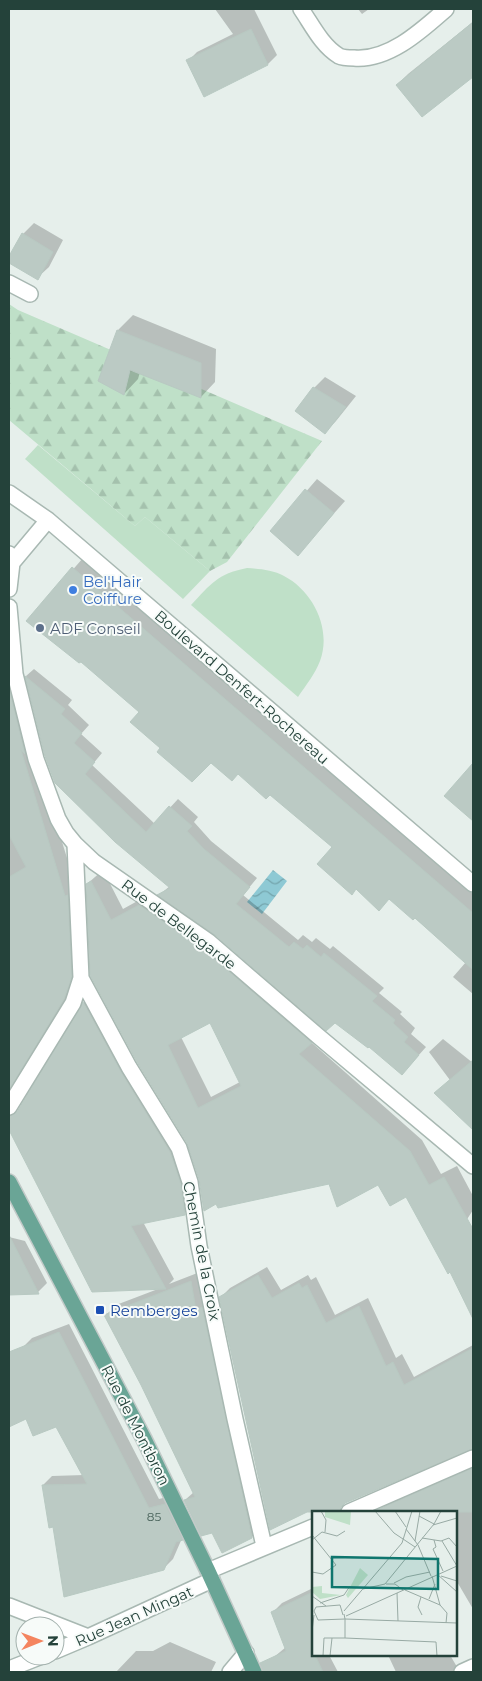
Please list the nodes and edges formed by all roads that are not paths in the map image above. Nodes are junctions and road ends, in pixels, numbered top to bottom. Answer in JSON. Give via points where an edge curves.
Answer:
{"nodes":[{"id":1,"x":301,"y":9,"type":"edge"},
{"id":2,"x":446,"y":9,"type":"edge"},
{"id":3,"x":9,"y":283,"type":"edge"},
{"id":4,"x":30,"y":294,"type":"dead end"},
{"id":5,"x":9,"y":493,"type":"edge"},
{"id":6,"x":48,"y":520,"type":"junction"},
{"id":7,"x":10,"y":558,"type":"edge"},
{"id":8,"x":9,"y":590,"type":"edge"},
{"id":9,"x":9,"y":607,"type":"edge"},
{"id":10,"x":75,"y":844,"type":"junction"},
{"id":11,"x":473,"y":884,"type":"edge"},
{"id":12,"x":81,"y":978,"type":"junction"},
{"id":13,"x":9,"y":1107,"type":"edge"},
{"id":14,"x":473,"y":1166,"type":"edge"},
{"id":15,"x":9,"y":1182,"type":"edge"},
{"id":16,"x":473,"y":1458,"type":"edge"},
{"id":17,"x":351,"y":1511,"type":"edge"},
{"id":18,"x":312,"y":1527,"type":"edge"},
{"id":19,"x":264,"y":1546,"type":"junction"},
{"id":20,"x":210,"y":1576,"type":"junction"},
{"id":21,"x":9,"y":1606,"type":"edge"},
{"id":22,"x":88,"y":1637,"type":"junction"},
{"id":23,"x":65,"y":1647,"type":"edge"},
{"id":24,"x":246,"y":1653,"type":"junction"},
{"id":25,"x":473,"y":1666,"type":"edge"},
{"id":26,"x":230,"y":1672,"type":"edge"},
{"id":27,"x":254,"y":1672,"type":"edge"},
{"id":28,"x":462,"y":1672,"type":"edge"}],
"edges":[{"from":1,"to":2,"type":"street","via":[[326,46],[341,57],[362,59],[392,50]]},
{"from":3,"to":4,"type":"street"},
{"from":5,"to":6,"type":"street","name":"Boulevard Denfert-Rochereau"},
{"from":6,"to":7,"type":"street"},
{"from":6,"to":11,"type":"street","name":"Boulevard Denfert-Rochereau"},
{"from":7,"to":8,"type":"street"},
{"from":9,"to":10,"type":"street","name":"Rue de Bellegarde","via":[[15,674],[36,759],[58,819]]},
{"from":10,"to":12,"type":"street"},
{"from":10,"to":14,"type":"street","name":"Rue de Bellegarde","via":[[94,862],[209,942]]},
{"from":12,"to":13,"type":"street","via":[[73,1003]]},
{"from":12,"to":19,"type":"street","name":"Chemin de la Croix","via":[[179,1148],[190,1182],[199,1246]]},
{"from":15,"to":20,"type":"main road","name":"Rue de Montbron","via":[[144,1439]]},
{"from":16,"to":17,"type":"street"},
{"from":18,"to":19,"type":"street","name":"Rue Jean Mingat"},
{"from":19,"to":20,"type":"street","name":"Rue Jean Mingat"},
{"from":20,"to":22,"type":"street","name":"Rue Jean Mingat"},
{"from":20,"to":24,"type":"main road","name":"Rue de Montbron"},
{"from":21,"to":22,"type":"street"},
{"from":22,"to":23,"type":"street","name":"Rue Jean Mingat"},
{"from":24,"to":26,"type":"street"},
{"from":24,"to":27,"type":"main road","name":"Rue de Montbron"},
{"from":25,"to":28,"type":"street"}]}
